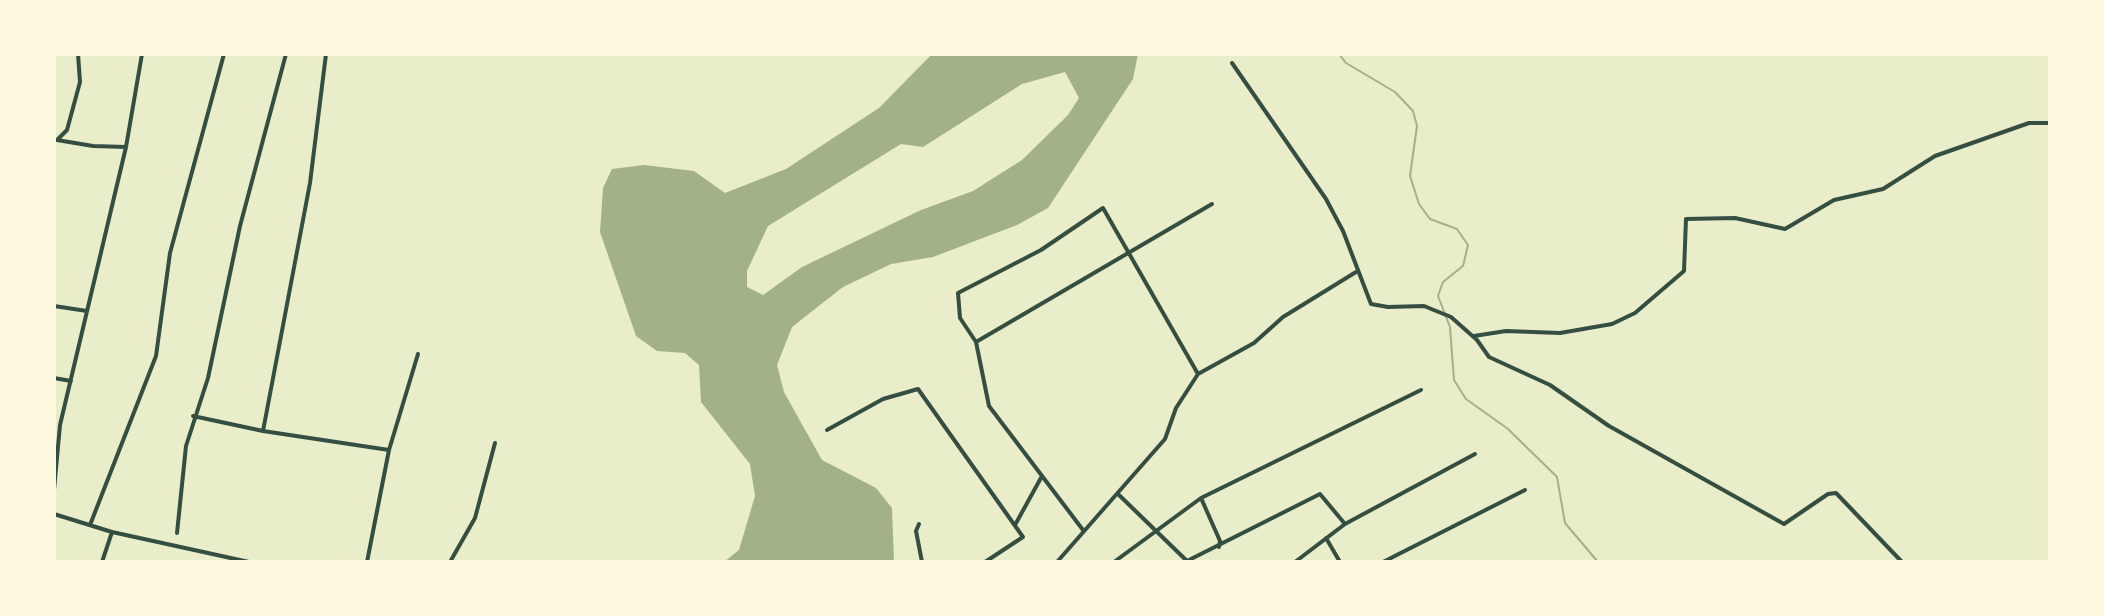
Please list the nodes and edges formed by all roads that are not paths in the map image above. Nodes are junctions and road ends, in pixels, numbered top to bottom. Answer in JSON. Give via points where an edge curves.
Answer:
{"nodes":[{"id":1,"x":78,"y":54,"type":"edge"},
{"id":2,"x":142,"y":54,"type":"edge"},
{"id":3,"x":224,"y":54,"type":"edge"},
{"id":4,"x":286,"y":54,"type":"edge"},
{"id":5,"x":326,"y":54,"type":"edge"},
{"id":6,"x":1232,"y":63,"type":"dead end"},
{"id":7,"x":2050,"y":123,"type":"edge"},
{"id":8,"x":55,"y":140,"type":"edge"},
{"id":9,"x":126,"y":147,"type":"junction"},
{"id":10,"x":1212,"y":204,"type":"dead end"},
{"id":11,"x":1128,"y":256,"type":"junction"},
{"id":12,"x":1356,"y":272,"type":"junction"},
{"id":13,"x":54,"y":306,"type":"edge"},
{"id":14,"x":88,"y":311,"type":"junction"},
{"id":15,"x":1471,"y":337,"type":"junction"},
{"id":16,"x":976,"y":342,"type":"junction"},
{"id":17,"x":418,"y":354,"type":"dead end"},
{"id":18,"x":1198,"y":374,"type":"junction"},
{"id":19,"x":54,"y":378,"type":"edge"},
{"id":20,"x":71,"y":381,"type":"junction"},
{"id":21,"x":1421,"y":390,"type":"dead end"},
{"id":22,"x":193,"y":416,"type":"junction"},
{"id":23,"x":827,"y":430,"type":"dead end"},
{"id":24,"x":263,"y":431,"type":"junction"},
{"id":25,"x":495,"y":443,"type":"dead end"},
{"id":26,"x":389,"y":450,"type":"junction"},
{"id":27,"x":1475,"y":454,"type":"dead end"},
{"id":28,"x":1042,"y":476,"type":"junction"},
{"id":29,"x":54,"y":490,"type":"edge"},
{"id":30,"x":1525,"y":490,"type":"dead end"},
{"id":31,"x":1119,"y":495,"type":"junction"},
{"id":32,"x":1201,"y":498,"type":"junction"},
{"id":33,"x":54,"y":514,"type":"edge"},
{"id":34,"x":919,"y":524,"type":"dead end"},
{"id":35,"x":1345,"y":524,"type":"junction"},
{"id":36,"x":90,"y":525,"type":"junction"},
{"id":37,"x":1015,"y":525,"type":"junction"},
{"id":38,"x":1155,"y":528,"type":"junction"},
{"id":39,"x":1083,"y":530,"type":"junction"},
{"id":40,"x":112,"y":532,"type":"junction"},
{"id":41,"x":177,"y":533,"type":"dead end"},
{"id":42,"x":1326,"y":538,"type":"junction"},
{"id":43,"x":1219,"y":547,"type":"junction"},
{"id":44,"x":232,"y":560,"type":"edge"},
{"id":45,"x":102,"y":562,"type":"edge"},
{"id":46,"x":249,"y":562,"type":"edge"},
{"id":47,"x":367,"y":562,"type":"edge"},
{"id":48,"x":417,"y":562,"type":"edge"},
{"id":49,"x":437,"y":562,"type":"edge"},
{"id":50,"x":450,"y":562,"type":"edge"},
{"id":51,"x":922,"y":562,"type":"edge"},
{"id":52,"x":985,"y":562,"type":"edge"},
{"id":53,"x":1057,"y":562,"type":"edge"},
{"id":54,"x":1115,"y":562,"type":"edge"},
{"id":55,"x":1295,"y":562,"type":"edge"},
{"id":56,"x":1340,"y":562,"type":"edge"},
{"id":57,"x":1383,"y":562,"type":"edge"},
{"id":58,"x":1902,"y":562,"type":"edge"}],
"edges":[{"from":1,"to":8,"type":"street","via":[[80,82],[67,130]]},
{"from":2,"to":9,"type":"street"},
{"from":3,"to":36,"type":"street","via":[[170,253],[156,356]]},
{"from":4,"to":22,"type":"street","via":[[240,226],[208,378]]},
{"from":5,"to":24,"type":"street","via":[[310,183]]},
{"from":6,"to":12,"type":"street","via":[[1326,199]]},
{"from":7,"to":15,"type":"street","via":[[2029,123],[1935,156],[1895,184],[1834,200],[1785,229],[1735,218],[1686,219],[1684,271],[1635,313],[1612,324],[1560,333],[1506,331]]},
{"from":8,"to":9,"type":"street"},
{"from":9,"to":14,"type":"street"},
{"from":10,"to":11,"type":"street"},
{"from":11,"to":16,"type":"street"},
{"from":11,"to":16,"type":"street","via":[[1100,209],[1041,250],[958,293],[960,318]]},
{"from":11,"to":18,"type":"street"},
{"from":12,"to":15,"type":"street","via":[[1374,306],[1413,305],[1439,312]]},
{"from":12,"to":18,"type":"street","via":[[1283,317],[1254,343]]},
{"from":13,"to":14,"type":"street"},
{"from":14,"to":20,"type":"street"},
{"from":15,"to":58,"type":"street","via":[[1489,357],[1550,385],[1609,426],[1784,524],[1836,493]]},
{"from":16,"to":28,"type":"street","via":[[989,406]]},
{"from":17,"to":26,"type":"street"},
{"from":18,"to":31,"type":"street","via":[[1176,408],[1165,439]]},
{"from":19,"to":20,"type":"street"},
{"from":20,"to":29,"type":"street","via":[[60,425]]},
{"from":21,"to":32,"type":"street"},
{"from":22,"to":24,"type":"street"},
{"from":22,"to":41,"type":"street","via":[[182,465]]},
{"from":23,"to":37,"type":"street","via":[[883,399],[918,389]]},
{"from":24,"to":26,"type":"street"},
{"from":25,"to":50,"type":"street","via":[[475,518]]},
{"from":26,"to":47,"type":"street"},
{"from":27,"to":35,"type":"street"},
{"from":28,"to":37,"type":"street"},
{"from":28,"to":39,"type":"street"},
{"from":30,"to":57,"type":"street"},
{"from":31,"to":38,"type":"street"},
{"from":31,"to":39,"type":"street"},
{"from":32,"to":38,"type":"street"},
{"from":32,"to":43,"type":"street"},
{"from":33,"to":36,"type":"street"},
{"from":34,"to":51,"type":"street"},
{"from":35,"to":42,"type":"street"},
{"from":35,"to":43,"type":"street","via":[[1320,494]]},
{"from":36,"to":40,"type":"street"},
{"from":37,"to":52,"type":"street","via":[[1023,537]]},
{"from":38,"to":43,"type":"street","via":[[1187,561]]},
{"from":38,"to":54,"type":"street"},
{"from":39,"to":53,"type":"street"},
{"from":40,"to":44,"type":"street"},
{"from":40,"to":45,"type":"street"},
{"from":42,"to":55,"type":"street"},
{"from":42,"to":56,"type":"street"},
{"from":44,"to":46,"type":"street"},
{"from":48,"to":49,"type":"street"}]}
